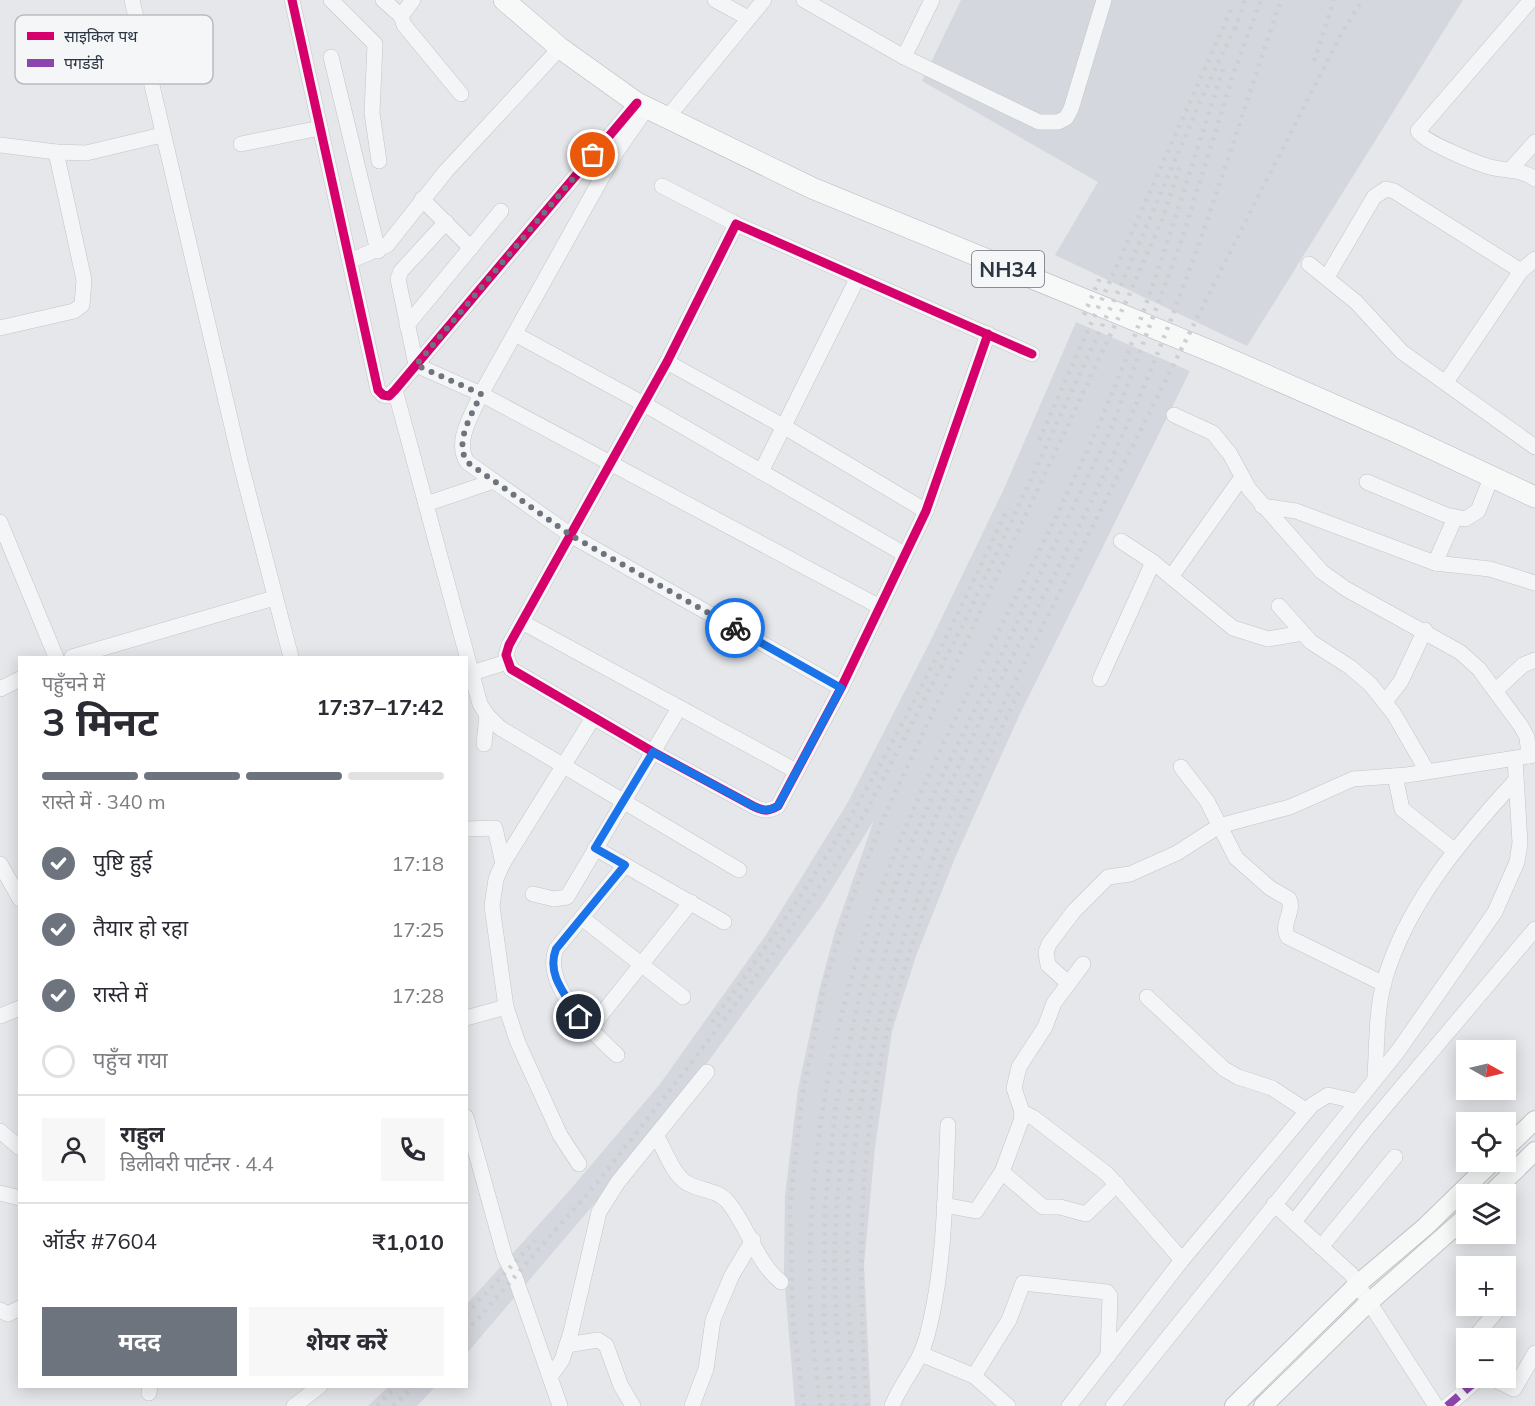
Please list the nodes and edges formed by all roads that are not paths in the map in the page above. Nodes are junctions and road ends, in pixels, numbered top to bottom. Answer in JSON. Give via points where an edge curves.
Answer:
{"nodes":[{"id":1,"x":132,"y":0,"type":"edge"},
{"id":2,"x":292,"y":0,"type":"edge"},
{"id":3,"x":331,"y":0,"type":"edge"},
{"id":4,"x":383,"y":0,"type":"edge"},
{"id":5,"x":413,"y":0,"type":"edge"},
{"id":6,"x":504,"y":0,"type":"edge"},
{"id":7,"x":715,"y":0,"type":"edge"},
{"id":8,"x":764,"y":0,"type":"edge"},
{"id":9,"x":804,"y":0,"type":"edge"},
{"id":10,"x":932,"y":0,"type":"edge"},
{"id":11,"x":1104,"y":0,"type":"edge"},
{"id":12,"x":1531,"y":0,"type":"edge"},
{"id":13,"x":135,"y":15,"type":"edge"},
{"id":14,"x":401,"y":16,"type":"junction"},
{"id":15,"x":748,"y":18,"type":"junction"},
{"id":16,"x":560,"y":48,"type":"junction"},
{"id":17,"x":331,"y":57,"type":"dead end"},
{"id":18,"x":904,"y":57,"type":"junction"},
{"id":19,"x":151,"y":84,"type":"edge"},
{"id":20,"x":461,"y":94,"type":"dead end"},
{"id":21,"x":642,"y":105,"type":"junction"},
{"id":22,"x":667,"y":118,"type":"junction"},
{"id":23,"x":320,"y":128,"type":"junction"},
{"id":24,"x":162,"y":135,"type":"junction"},
{"id":25,"x":1535,"y":142,"type":"edge"},
{"id":26,"x":241,"y":144,"type":"dead end"},
{"id":27,"x":0,"y":145,"type":"edge"},
{"id":28,"x":56,"y":152,"type":"junction"},
{"id":29,"x":379,"y":161,"type":"dead end"},
{"id":30,"x":1510,"y":171,"type":"junction"},
{"id":31,"x":1535,"y":179,"type":"edge"},
{"id":32,"x":662,"y":186,"type":"dead end"},
{"id":33,"x":422,"y":199,"type":"junction"},
{"id":34,"x":501,"y":211,"type":"dead end"},
{"id":35,"x":446,"y":222,"type":"junction"},
{"id":36,"x":736,"y":224,"type":"junction"},
{"id":37,"x":471,"y":248,"type":"junction"},
{"id":38,"x":378,"y":251,"type":"junction"},
{"id":39,"x":1535,"y":258,"type":"edge"},
{"id":40,"x":350,"y":261,"type":"junction"},
{"id":41,"x":1309,"y":264,"type":"dead end"},
{"id":42,"x":1521,"y":272,"type":"junction"},
{"id":43,"x":858,"y":277,"type":"junction"},
{"id":44,"x":1327,"y":277,"type":"junction"},
{"id":45,"x":407,"y":326,"type":"junction"},
{"id":46,"x":0,"y":328,"type":"edge"},
{"id":47,"x":515,"y":334,"type":"junction"},
{"id":48,"x":988,"y":334,"type":"junction"},
{"id":49,"x":1032,"y":354,"type":"dead end"},
{"id":50,"x":667,"y":362,"type":"junction"},
{"id":51,"x":416,"y":365,"type":"junction"},
{"id":52,"x":1446,"y":382,"type":"junction"},
{"id":53,"x":395,"y":390,"type":"junction"},
{"id":54,"x":481,"y":394,"type":"junction"},
{"id":55,"x":644,"y":404,"type":"junction"},
{"id":56,"x":1174,"y":415,"type":"dead end"},
{"id":57,"x":783,"y":426,"type":"junction"},
{"id":58,"x":1532,"y":439,"type":"edge"},
{"id":59,"x":611,"y":463,"type":"junction"},
{"id":60,"x":761,"y":472,"type":"junction"},
{"id":61,"x":1242,"y":477,"type":"junction"},
{"id":62,"x":1491,"y":478,"type":"junction"},
{"id":63,"x":494,"y":481,"type":"junction"},
{"id":64,"x":1367,"y":482,"type":"dead end"},
{"id":65,"x":1535,"y":497,"type":"edge"},
{"id":66,"x":426,"y":504,"type":"junction"},
{"id":67,"x":1262,"y":506,"type":"junction"},
{"id":68,"x":926,"y":511,"type":"junction"},
{"id":69,"x":1455,"y":518,"type":"junction"},
{"id":70,"x":0,"y":522,"type":"edge"},
{"id":71,"x":572,"y":536,"type":"junction"},
{"id":72,"x":1121,"y":541,"type":"dead end"},
{"id":73,"x":904,"y":554,"type":"junction"},
{"id":74,"x":1153,"y":562,"type":"junction"},
{"id":75,"x":1435,"y":562,"type":"junction"},
{"id":76,"x":1171,"y":577,"type":"junction"},
{"id":77,"x":1535,"y":582,"type":"edge"},
{"id":78,"x":274,"y":598,"type":"junction"},
{"id":79,"x":1279,"y":606,"type":"dead end"},
{"id":80,"x":880,"y":607,"type":"junction"},
{"id":81,"x":522,"y":622,"type":"junction"},
{"id":82,"x":1425,"y":630,"type":"junction"},
{"id":83,"x":1303,"y":633,"type":"junction"},
{"id":84,"x":56,"y":656,"type":"edge"},
{"id":85,"x":75,"y":656,"type":"edge"},
{"id":86,"x":291,"y":656,"type":"edge"},
{"id":87,"x":467,"y":656,"type":"edge"},
{"id":88,"x":468,"y":658,"type":"edge"},
{"id":89,"x":1535,"y":660,"type":"edge"},
{"id":90,"x":507,"y":662,"type":"junction"},
{"id":91,"x":472,"y":673,"type":"junction"},
{"id":92,"x":1100,"y":679,"type":"dead end"},
{"id":93,"x":18,"y":680,"type":"edge"},
{"id":94,"x":841,"y":688,"type":"junction"},
{"id":95,"x":0,"y":689,"type":"edge"},
{"id":96,"x":1495,"y":692,"type":"junction"},
{"id":97,"x":1385,"y":702,"type":"junction"},
{"id":98,"x":679,"y":708,"type":"junction"},
{"id":99,"x":487,"y":715,"type":"junction"},
{"id":100,"x":593,"y":718,"type":"junction"},
{"id":101,"x":484,"y":744,"type":"dead end"},
{"id":102,"x":653,"y":752,"type":"junction"},
{"id":103,"x":1526,"y":757,"type":"edge"},
{"id":104,"x":566,"y":764,"type":"junction"},
{"id":105,"x":1181,"y":767,"type":"dead end"},
{"id":106,"x":796,"y":771,"type":"junction"},
{"id":107,"x":1427,"y":771,"type":"junction"},
{"id":108,"x":1395,"y":776,"type":"junction"},
{"id":109,"x":1515,"y":781,"type":"junction"},
{"id":110,"x":624,"y":800,"type":"junction"},
{"id":111,"x":1219,"y":826,"type":"junction"},
{"id":112,"x":468,"y":829,"type":"edge"},
{"id":113,"x":595,"y":848,"type":"junction"},
{"id":114,"x":1455,"y":851,"type":"junction"},
{"id":115,"x":503,"y":863,"type":"junction"},
{"id":116,"x":0,"y":864,"type":"edge"},
{"id":117,"x":625,"y":865,"type":"junction"},
{"id":118,"x":739,"y":870,"type":"dead end"},
{"id":119,"x":533,"y":894,"type":"dead end"},
{"id":120,"x":18,"y":896,"type":"edge"},
{"id":121,"x":691,"y":902,"type":"junction"},
{"id":122,"x":582,"y":918,"type":"junction"},
{"id":123,"x":724,"y":922,"type":"dead end"},
{"id":124,"x":1535,"y":929,"type":"edge"},
{"id":125,"x":1083,"y":964,"type":"dead end"},
{"id":126,"x":642,"y":965,"type":"junction"},
{"id":127,"x":1068,"y":983,"type":"junction"},
{"id":128,"x":1384,"y":984,"type":"junction"},
{"id":129,"x":1147,"y":997,"type":"dead end"},
{"id":130,"x":683,"y":998,"type":"dead end"},
{"id":131,"x":506,"y":1007,"type":"junction"},
{"id":132,"x":18,"y":1009,"type":"edge"},
{"id":133,"x":0,"y":1016,"type":"edge"},
{"id":134,"x":468,"y":1017,"type":"edge"},
{"id":135,"x":589,"y":1029,"type":"junction"},
{"id":136,"x":617,"y":1055,"type":"dead end"},
{"id":137,"x":708,"y":1071,"type":"dead end"},
{"id":138,"x":1376,"y":1077,"type":"junction"},
{"id":139,"x":1355,"y":1101,"type":"junction"},
{"id":140,"x":1307,"y":1111,"type":"junction"},
{"id":141,"x":1022,"y":1112,"type":"junction"},
{"id":142,"x":1535,"y":1120,"type":"edge"},
{"id":143,"x":948,"y":1125,"type":"dead end"},
{"id":144,"x":468,"y":1126,"type":"edge"},
{"id":145,"x":0,"y":1131,"type":"edge"},
{"id":146,"x":657,"y":1137,"type":"junction"},
{"id":147,"x":1516,"y":1138,"type":"edge"},
{"id":148,"x":18,"y":1146,"type":"edge"},
{"id":149,"x":1535,"y":1151,"type":"edge"},
{"id":150,"x":1395,"y":1157,"type":"dead end"},
{"id":151,"x":579,"y":1164,"type":"dead end"},
{"id":152,"x":1002,"y":1172,"type":"junction"},
{"id":153,"x":1481,"y":1172,"type":"edge"},
{"id":154,"x":1117,"y":1184,"type":"junction"},
{"id":155,"x":1501,"y":1184,"type":"edge"},
{"id":156,"x":0,"y":1193,"type":"edge"},
{"id":157,"x":18,"y":1198,"type":"edge"},
{"id":158,"x":1274,"y":1204,"type":"junction"},
{"id":159,"x":944,"y":1205,"type":"junction"},
{"id":160,"x":1294,"y":1222,"type":"junction"},
{"id":161,"x":1456,"y":1226,"type":"edge"},
{"id":162,"x":753,"y":1240,"type":"junction"},
{"id":163,"x":1321,"y":1247,"type":"junction"},
{"id":164,"x":1182,"y":1260,"type":"junction"},
{"id":165,"x":781,"y":1282,"type":"dead end"},
{"id":166,"x":1359,"y":1283,"type":"junction"},
{"id":167,"x":1370,"y":1301,"type":"junction"},
{"id":168,"x":18,"y":1309,"type":"edge"},
{"id":169,"x":0,"y":1310,"type":"edge"},
{"id":170,"x":1492,"y":1316,"type":"edge"},
{"id":171,"x":1482,"y":1328,"type":"edge"},
{"id":172,"x":567,"y":1345,"type":"junction"},
{"id":173,"x":1535,"y":1353,"type":"edge"},
{"id":174,"x":921,"y":1354,"type":"junction"},
{"id":175,"x":1108,"y":1356,"type":"junction"},
{"id":176,"x":974,"y":1376,"type":"junction"},
{"id":177,"x":550,"y":1377,"type":"junction"},
{"id":178,"x":1516,"y":1386,"type":"edge"},
{"id":179,"x":317,"y":1388,"type":"edge"},
{"id":180,"x":1468,"y":1388,"type":"edge"},
{"id":181,"x":294,"y":1406,"type":"edge"},
{"id":182,"x":560,"y":1406,"type":"edge"},
{"id":183,"x":633,"y":1406,"type":"edge"},
{"id":184,"x":692,"y":1406,"type":"edge"},
{"id":185,"x":892,"y":1406,"type":"edge"},
{"id":186,"x":1008,"y":1406,"type":"edge"},
{"id":187,"x":1069,"y":1406,"type":"edge"},
{"id":188,"x":1113,"y":1406,"type":"edge"},
{"id":189,"x":1234,"y":1406,"type":"edge"},
{"id":190,"x":1263,"y":1406,"type":"edge"},
{"id":191,"x":1436,"y":1406,"type":"edge"},
{"id":192,"x":1447,"y":1406,"type":"edge"}],
"edges":[{"from":1,"to":13,"type":"street"},
{"from":2,"to":23,"type":"street"},
{"from":3,"to":29,"type":"street","via":[[375,44],[372,112]]},
{"from":4,"to":14,"type":"street"},
{"from":5,"to":14,"type":"street"},
{"from":6,"to":16,"type":"highway","number":"NH34"},
{"from":7,"to":15,"type":"street"},
{"from":8,"to":15,"type":"street"},
{"from":9,"to":18,"type":"street"},
{"from":10,"to":18,"type":"street"},
{"from":11,"to":18,"type":"street","via":[[1071,109],[1058,122],[1039,122]]},
{"from":12,"to":30,"type":"street","via":[[1418,131],[1426,139],[1476,162]]},
{"from":14,"to":20,"type":"street","via":[[404,25]]},
{"from":15,"to":22,"type":"street"},
{"from":16,"to":21,"type":"highway","number":"NH34"},
{"from":16,"to":33,"type":"street"},
{"from":17,"to":38,"type":"street"},
{"from":19,"to":24,"type":"street"},
{"from":21,"to":22,"type":"highway","number":"NH34"},
{"from":21,"to":47,"type":"street"},
{"from":21,"to":51,"type":"street"},
{"from":22,"to":62,"type":"highway","number":"NH34","via":[[812,188],[1220,355]]},
{"from":23,"to":26,"type":"street"},
{"from":23,"to":40,"type":"street"},
{"from":24,"to":28,"type":"street","via":[[86,153]]},
{"from":24,"to":78,"type":"street"},
{"from":25,"to":30,"type":"street"},
{"from":27,"to":28,"type":"street"},
{"from":28,"to":46,"type":"street","via":[[84,280],[82,305],[74,311]]},
{"from":30,"to":31,"type":"street"},
{"from":32,"to":36,"type":"street"},
{"from":33,"to":35,"type":"street"},
{"from":33,"to":38,"type":"street"},
{"from":34,"to":37,"type":"street"},
{"from":35,"to":37,"type":"street"},
{"from":35,"to":45,"type":"street","via":[[401,271],[398,279]]},
{"from":36,"to":43,"type":"street"},
{"from":36,"to":50,"type":"street"},
{"from":37,"to":45,"type":"street"},
{"from":38,"to":40,"type":"street"},
{"from":39,"to":42,"type":"street"},
{"from":40,"to":53,"type":"street","via":[[378,390],[389,396]]},
{"from":41,"to":44,"type":"street"},
{"from":42,"to":44,"type":"street","via":[[1386,189],[1374,197]]},
{"from":42,"to":52,"type":"street"},
{"from":43,"to":48,"type":"street"},
{"from":43,"to":57,"type":"street"},
{"from":44,"to":52,"type":"street","via":[[1402,352]]},
{"from":45,"to":51,"type":"street"},
{"from":47,"to":54,"type":"street"},
{"from":47,"to":55,"type":"street"},
{"from":48,"to":49,"type":"street"},
{"from":48,"to":68,"type":"street"},
{"from":50,"to":55,"type":"street"},
{"from":50,"to":57,"type":"street"},
{"from":51,"to":53,"type":"street"},
{"from":51,"to":54,"type":"street"},
{"from":52,"to":58,"type":"street"},
{"from":53,"to":66,"type":"street"},
{"from":54,"to":59,"type":"street"},
{"from":54,"to":63,"type":"street","via":[[460,444],[461,453]]},
{"from":55,"to":59,"type":"street"},
{"from":55,"to":60,"type":"street"},
{"from":56,"to":61,"type":"street","via":[[1213,433]]},
{"from":57,"to":60,"type":"street"},
{"from":57,"to":68,"type":"street"},
{"from":59,"to":71,"type":"street"},
{"from":59,"to":80,"type":"street"},
{"from":60,"to":73,"type":"street"},
{"from":61,"to":67,"type":"street"},
{"from":61,"to":76,"type":"street"},
{"from":62,"to":65,"type":"highway","number":"NH34"},
{"from":62,"to":69,"type":"street","via":[[1478,511],[1465,519]]},
{"from":63,"to":66,"type":"street"},
{"from":63,"to":71,"type":"street"},
{"from":64,"to":69,"type":"street"},
{"from":66,"to":87,"type":"street"},
{"from":67,"to":75,"type":"street","via":[[1296,511]]},
{"from":67,"to":82,"type":"street","via":[[1322,572],[1346,589]]},
{"from":68,"to":73,"type":"street"},
{"from":69,"to":75,"type":"street"},
{"from":70,"to":84,"type":"street"},
{"from":71,"to":81,"type":"street"},
{"from":71,"to":94,"type":"street"},
{"from":72,"to":74,"type":"street"},
{"from":73,"to":80,"type":"street"},
{"from":74,"to":76,"type":"street"},
{"from":74,"to":92,"type":"street"},
{"from":75,"to":77,"type":"street","via":[[1490,569]]},
{"from":76,"to":83,"type":"street","via":[[1233,628],[1268,639]]},
{"from":78,"to":85,"type":"street"},
{"from":78,"to":86,"type":"street"},
{"from":79,"to":83,"type":"street"},
{"from":80,"to":94,"type":"street"},
{"from":81,"to":90,"type":"street","via":[[509,645]]},
{"from":81,"to":98,"type":"street"},
{"from":82,"to":96,"type":"street","via":[[1465,656]]},
{"from":82,"to":97,"type":"street","via":[[1407,671]]},
{"from":83,"to":97,"type":"street","via":[[1361,675]]},
{"from":88,"to":91,"type":"street"},
{"from":89,"to":96,"type":"street"},
{"from":90,"to":91,"type":"street"},
{"from":90,"to":100,"type":"street","via":[[511,669]]},
{"from":91,"to":99,"type":"street"},
{"from":93,"to":95,"type":"street"},
{"from":94,"to":106,"type":"street"},
{"from":96,"to":103,"type":"street","via":[[1527,737]]},
{"from":97,"to":107,"type":"street"},
{"from":98,"to":102,"type":"street"},
{"from":98,"to":106,"type":"street"},
{"from":99,"to":101,"type":"street"},
{"from":99,"to":104,"type":"street","via":[[500,728]]},
{"from":100,"to":102,"type":"street"},
{"from":100,"to":104,"type":"street"},
{"from":102,"to":106,"type":"street","via":[[762,811],[778,806]]},
{"from":102,"to":110,"type":"street"},
{"from":103,"to":107,"type":"street"},
{"from":103,"to":109,"type":"street"},
{"from":104,"to":110,"type":"street"},
{"from":104,"to":115,"type":"street"},
{"from":105,"to":111,"type":"street","via":[[1207,801]]},
{"from":107,"to":108,"type":"street"},
{"from":108,"to":111,"type":"street","via":[[1353,779],[1290,807]]},
{"from":108,"to":114,"type":"street","via":[[1402,809]]},
{"from":109,"to":114,"type":"street"},
{"from":109,"to":138,"type":"street","via":[[1520,843],[1509,885],[1495,912]]},
{"from":110,"to":113,"type":"street"},
{"from":110,"to":118,"type":"street"},
{"from":111,"to":127,"type":"street","via":[[1177,853],[1130,874],[1102,880],[1074,911],[1046,952],[1048,965]]},
{"from":111,"to":128,"type":"street","via":[[1236,858],[1289,899],[1291,908],[1285,926],[1288,936]]},
{"from":112,"to":115,"type":"street","via":[[495,828]]},
{"from":113,"to":117,"type":"street"},
{"from":113,"to":119,"type":"street","via":[[567,897],[554,899]]},
{"from":114,"to":128,"type":"street","via":[[1408,922]]},
{"from":115,"to":131,"type":"street","via":[[492,906]]},
{"from":116,"to":120,"type":"street"},
{"from":117,"to":121,"type":"street"},
{"from":117,"to":122,"type":"street"},
{"from":121,"to":123,"type":"street"},
{"from":121,"to":126,"type":"street"},
{"from":122,"to":126,"type":"street"},
{"from":122,"to":135,"type":"street","via":[[556,949],[552,964],[555,979]]},
{"from":124,"to":160,"type":"street","via":[[1368,1127]]},
{"from":125,"to":127,"type":"street"},
{"from":126,"to":130,"type":"street"},
{"from":126,"to":135,"type":"street"},
{"from":127,"to":141,"type":"street","via":[[1016,1074],[1014,1088]]},
{"from":128,"to":138,"type":"street"},
{"from":129,"to":140,"type":"street","via":[[1224,1069],[1272,1088]]},
{"from":131,"to":134,"type":"street"},
{"from":131,"to":151,"type":"street","via":[[560,1135]]},
{"from":132,"to":133,"type":"street"},
{"from":135,"to":136,"type":"street"},
{"from":137,"to":146,"type":"street"},
{"from":138,"to":139,"type":"street"},
{"from":139,"to":140,"type":"street","via":[[1328,1095]]},
{"from":139,"to":158,"type":"street"},
{"from":140,"to":164,"type":"street"},
{"from":141,"to":152,"type":"street"},
{"from":141,"to":154,"type":"street"},
{"from":142,"to":147,"type":"main road"},
{"from":143,"to":159,"type":"street"},
{"from":144,"to":177,"type":"street","via":[[505,1257]]},
{"from":145,"to":148,"type":"street"},
{"from":146,"to":162,"type":"street","via":[[683,1181],[720,1195]]},
{"from":146,"to":172,"type":"street","via":[[618,1182],[599,1212]]},
{"from":149,"to":155,"type":"main road"},
{"from":150,"to":163,"type":"street"},
{"from":152,"to":154,"type":"street","via":[[1043,1208],[1060,1207],[1082,1214]]},
{"from":152,"to":159,"type":"street","via":[[980,1209]]},
{"from":153,"to":166,"type":"main road","via":[[1425,1227]]},
{"from":154,"to":164,"type":"street"},
{"from":156,"to":157,"type":"street"},
{"from":158,"to":160,"type":"street"},
{"from":158,"to":188,"type":"street"},
{"from":159,"to":174,"type":"street","via":[[940,1262]]},
{"from":160,"to":163,"type":"street"},
{"from":161,"to":167,"type":"main road"},
{"from":162,"to":165,"type":"street","via":[[764,1267]]},
{"from":162,"to":184,"type":"street","via":[[715,1314],[706,1369]]},
{"from":163,"to":166,"type":"street"},
{"from":164,"to":175,"type":"street"},
{"from":166,"to":167,"type":"street"},
{"from":166,"to":189,"type":"main road"},
{"from":167,"to":190,"type":"main road"},
{"from":167,"to":191,"type":"street"},
{"from":168,"to":169,"type":"street","via":[[8,1314]]},
{"from":170,"to":171,"type":"street"},
{"from":172,"to":177,"type":"street"},
{"from":172,"to":183,"type":"street","via":[[598,1340],[606,1345]]},
{"from":173,"to":178,"type":"street"},
{"from":174,"to":176,"type":"street"},
{"from":174,"to":185,"type":"street"},
{"from":175,"to":176,"type":"street","via":[[1107,1292],[1023,1283],[1009,1320]]},
{"from":175,"to":187,"type":"street"},
{"from":176,"to":186,"type":"street"},
{"from":177,"to":182,"type":"street"},
{"from":179,"to":181,"type":"street"},
{"from":180,"to":192,"type":"street"}]}
